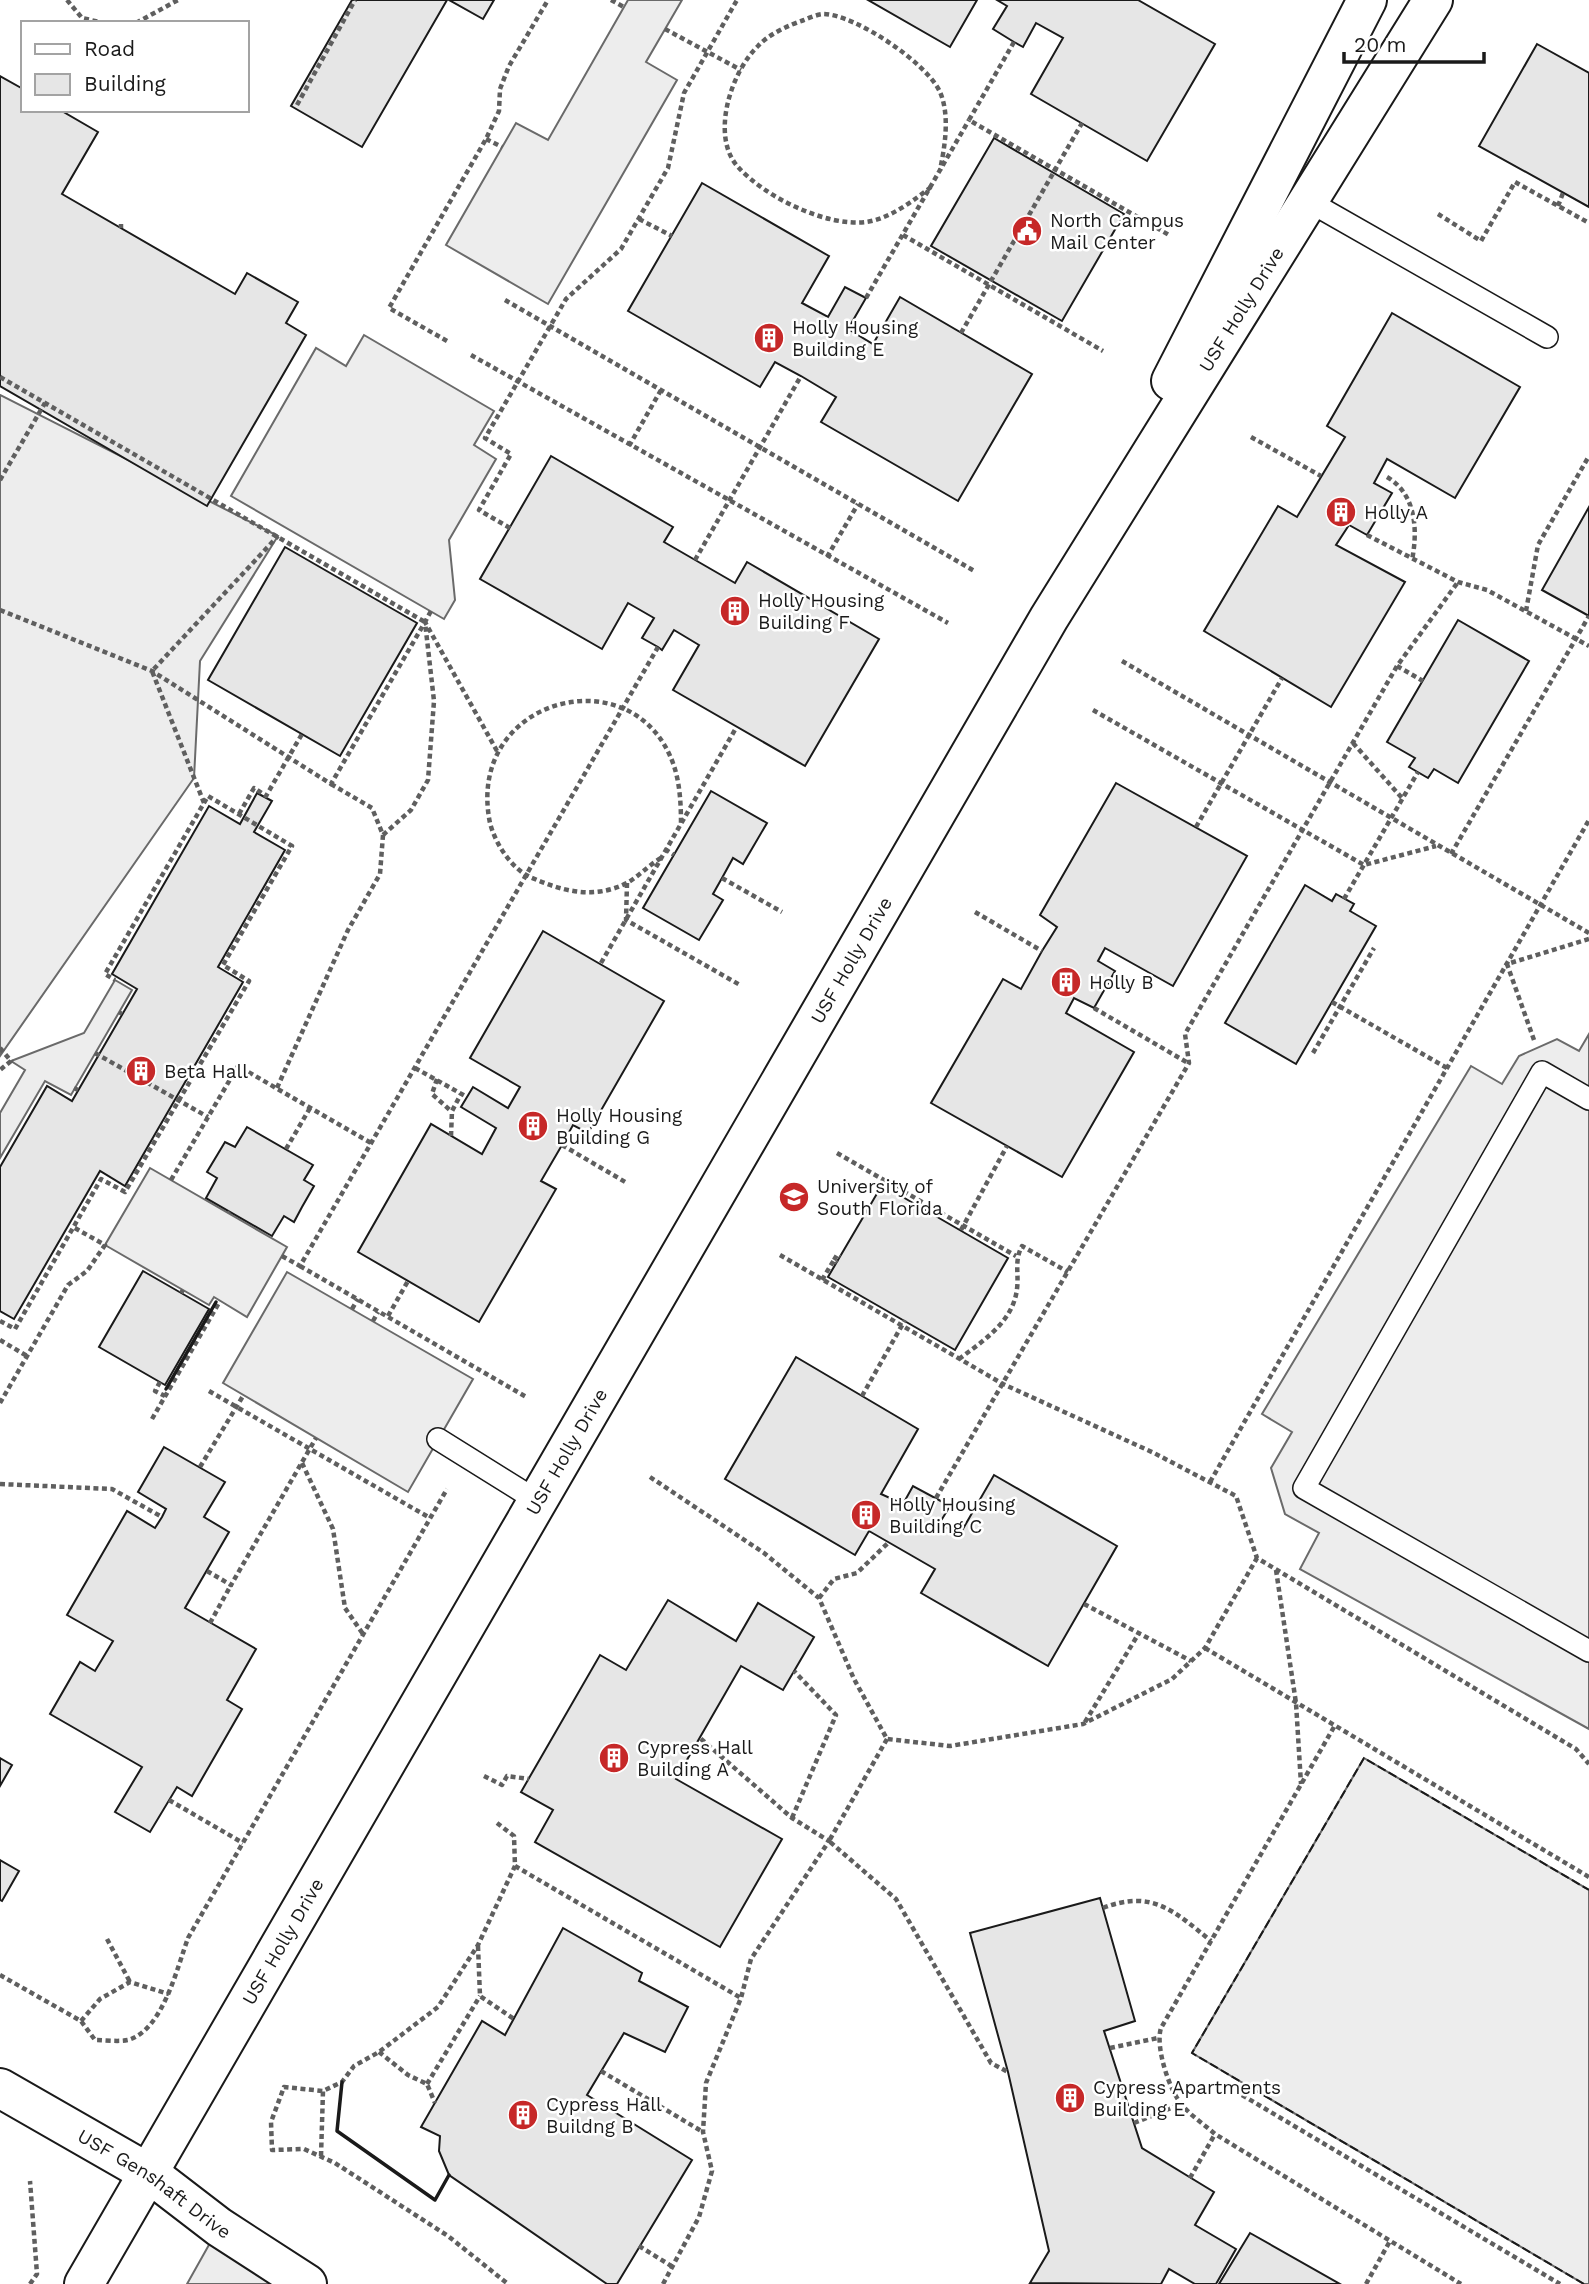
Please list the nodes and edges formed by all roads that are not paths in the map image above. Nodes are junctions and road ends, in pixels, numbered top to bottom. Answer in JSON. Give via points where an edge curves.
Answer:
{"nodes":[{"id":1,"x":1367,"y":0,"type":"edge"},
{"id":2,"x":1433,"y":0,"type":"edge"},
{"id":3,"x":1310,"y":202,"type":"junction"},
{"id":4,"x":1547,"y":337,"type":"dead end"},
{"id":5,"x":1049,"y":618,"type":"junction"},
{"id":6,"x":1589,"y":1099,"type":"edge"},
{"id":7,"x":438,"y":1439,"type":"dead end"},
{"id":8,"x":539,"y":1502,"type":"junction"},
{"id":9,"x":1589,"y":1651,"type":"edge"},
{"id":10,"x":0,"y":2088,"type":"edge"},
{"id":11,"x":150,"y":2174,"type":"junction"},
{"id":12,"x":85,"y":2284,"type":"edge"},
{"id":13,"x":307,"y":2284,"type":"edge"}],
"edges":[{"from":1,"to":5,"type":"street","name":"USF Holly Drive"},
{"from":2,"to":3,"type":"street","name":"USF Holly Drive"},
{"from":3,"to":4,"type":"lane"},
{"from":3,"to":5,"type":"street","name":"USF Holly Drive"},
{"from":5,"to":8,"type":"street","name":"USF Holly Drive"},
{"from":6,"to":9,"type":"lane","via":[[1542,1072],[1304,1488]]},
{"from":7,"to":8,"type":"lane"},
{"from":8,"to":11,"type":"street","name":"USF Holly Drive"},
{"from":10,"to":11,"type":"street","name":"USF Genshaft Drive"},
{"from":11,"to":12,"type":"street","name":"USF Holly Drive"},
{"from":11,"to":13,"type":"street","name":"USF Genshaft Drive","via":[[219,2227]]}]}
